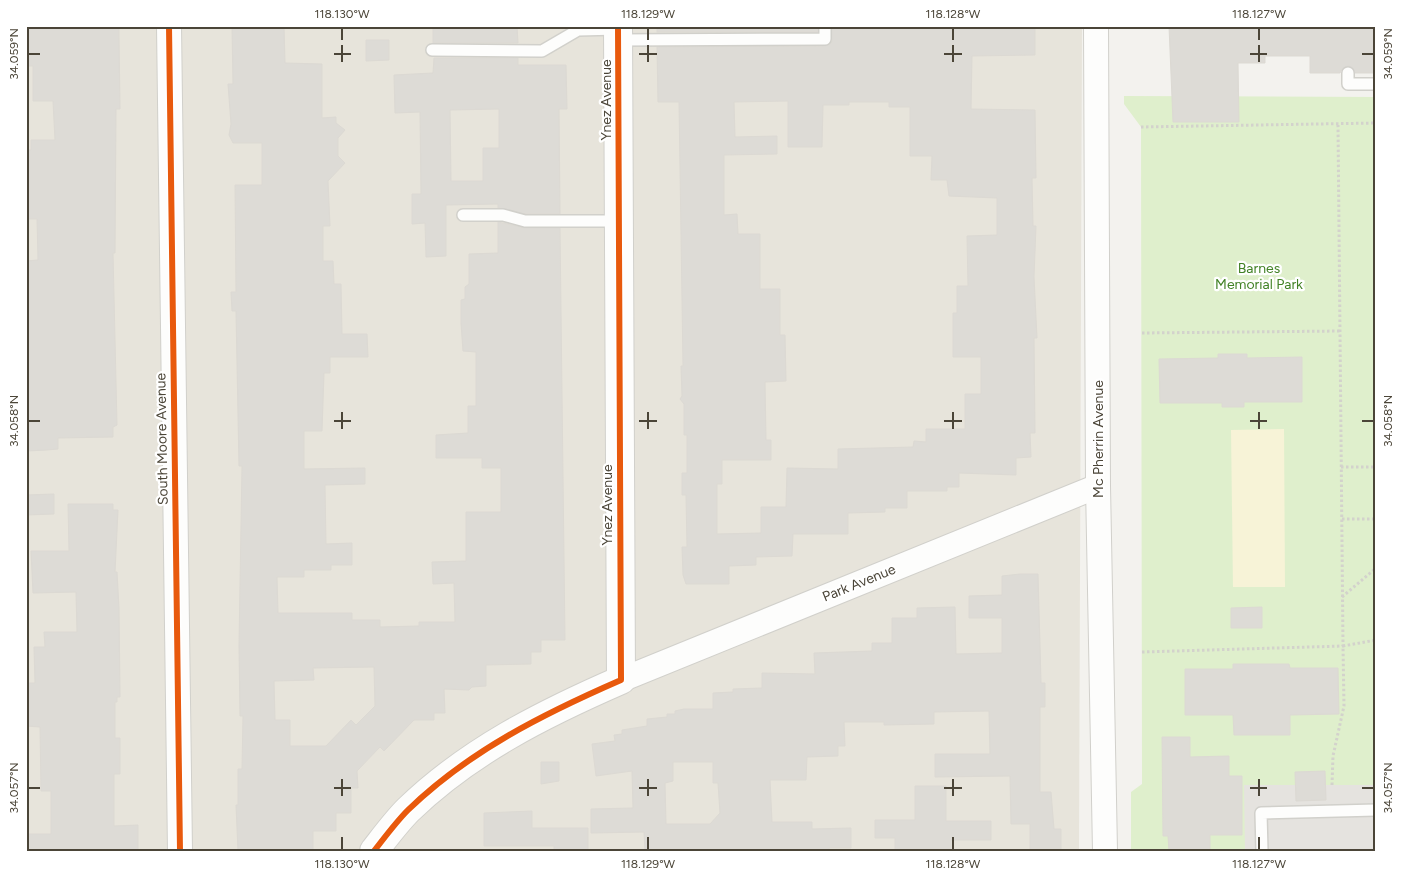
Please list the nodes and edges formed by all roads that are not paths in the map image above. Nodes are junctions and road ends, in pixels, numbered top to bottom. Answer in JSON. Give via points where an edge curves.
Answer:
{"nodes":[{"id":1,"x":169,"y":26,"type":"edge"},
{"id":2,"x":825,"y":26,"type":"edge"},
{"id":3,"x":1096,"y":26,"type":"edge"},
{"id":4,"x":618,"y":32,"type":"edge"},
{"id":5,"x":432,"y":50,"type":"dead end"},
{"id":6,"x":1348,"y":73,"type":"dead end"},
{"id":7,"x":1376,"y":84,"type":"edge"},
{"id":8,"x":463,"y":215,"type":"dead end"},
{"id":9,"x":619,"y":221,"type":"junction"},
{"id":10,"x":1098,"y":486,"type":"junction"},
{"id":11,"x":621,"y":680,"type":"junction"},
{"id":12,"x":1376,"y":810,"type":"edge"},
{"id":13,"x":180,"y":851,"type":"edge"},
{"id":14,"x":374,"y":851,"type":"edge"},
{"id":15,"x":1105,"y":851,"type":"edge"},
{"id":16,"x":1262,"y":851,"type":"edge"}],
"edges":[{"from":1,"to":13,"type":"street","name":"South Moore Avenue"},
{"from":2,"to":4,"type":"lane","via":[[825,39]]},
{"from":3,"to":10,"type":"street","name":"Mc Pherrin Avenue"},
{"from":4,"to":5,"type":"lane","via":[[578,30],[542,51]]},
{"from":4,"to":9,"type":"street","name":"Ynez Avenue"},
{"from":6,"to":7,"type":"lane","via":[[1348,84]]},
{"from":8,"to":9,"type":"lane","via":[[503,215],[525,221]]},
{"from":9,"to":11,"type":"street","name":"Ynez Avenue"},
{"from":10,"to":11,"type":"street","name":"Park Avenue"},
{"from":10,"to":15,"type":"street","name":"Mc Pherrin Avenue"},
{"from":11,"to":14,"type":"street","via":[[553,709],[492,744],[456,769],[408,811]]},
{"from":12,"to":16,"type":"lane","via":[[1261,813]]}]}
